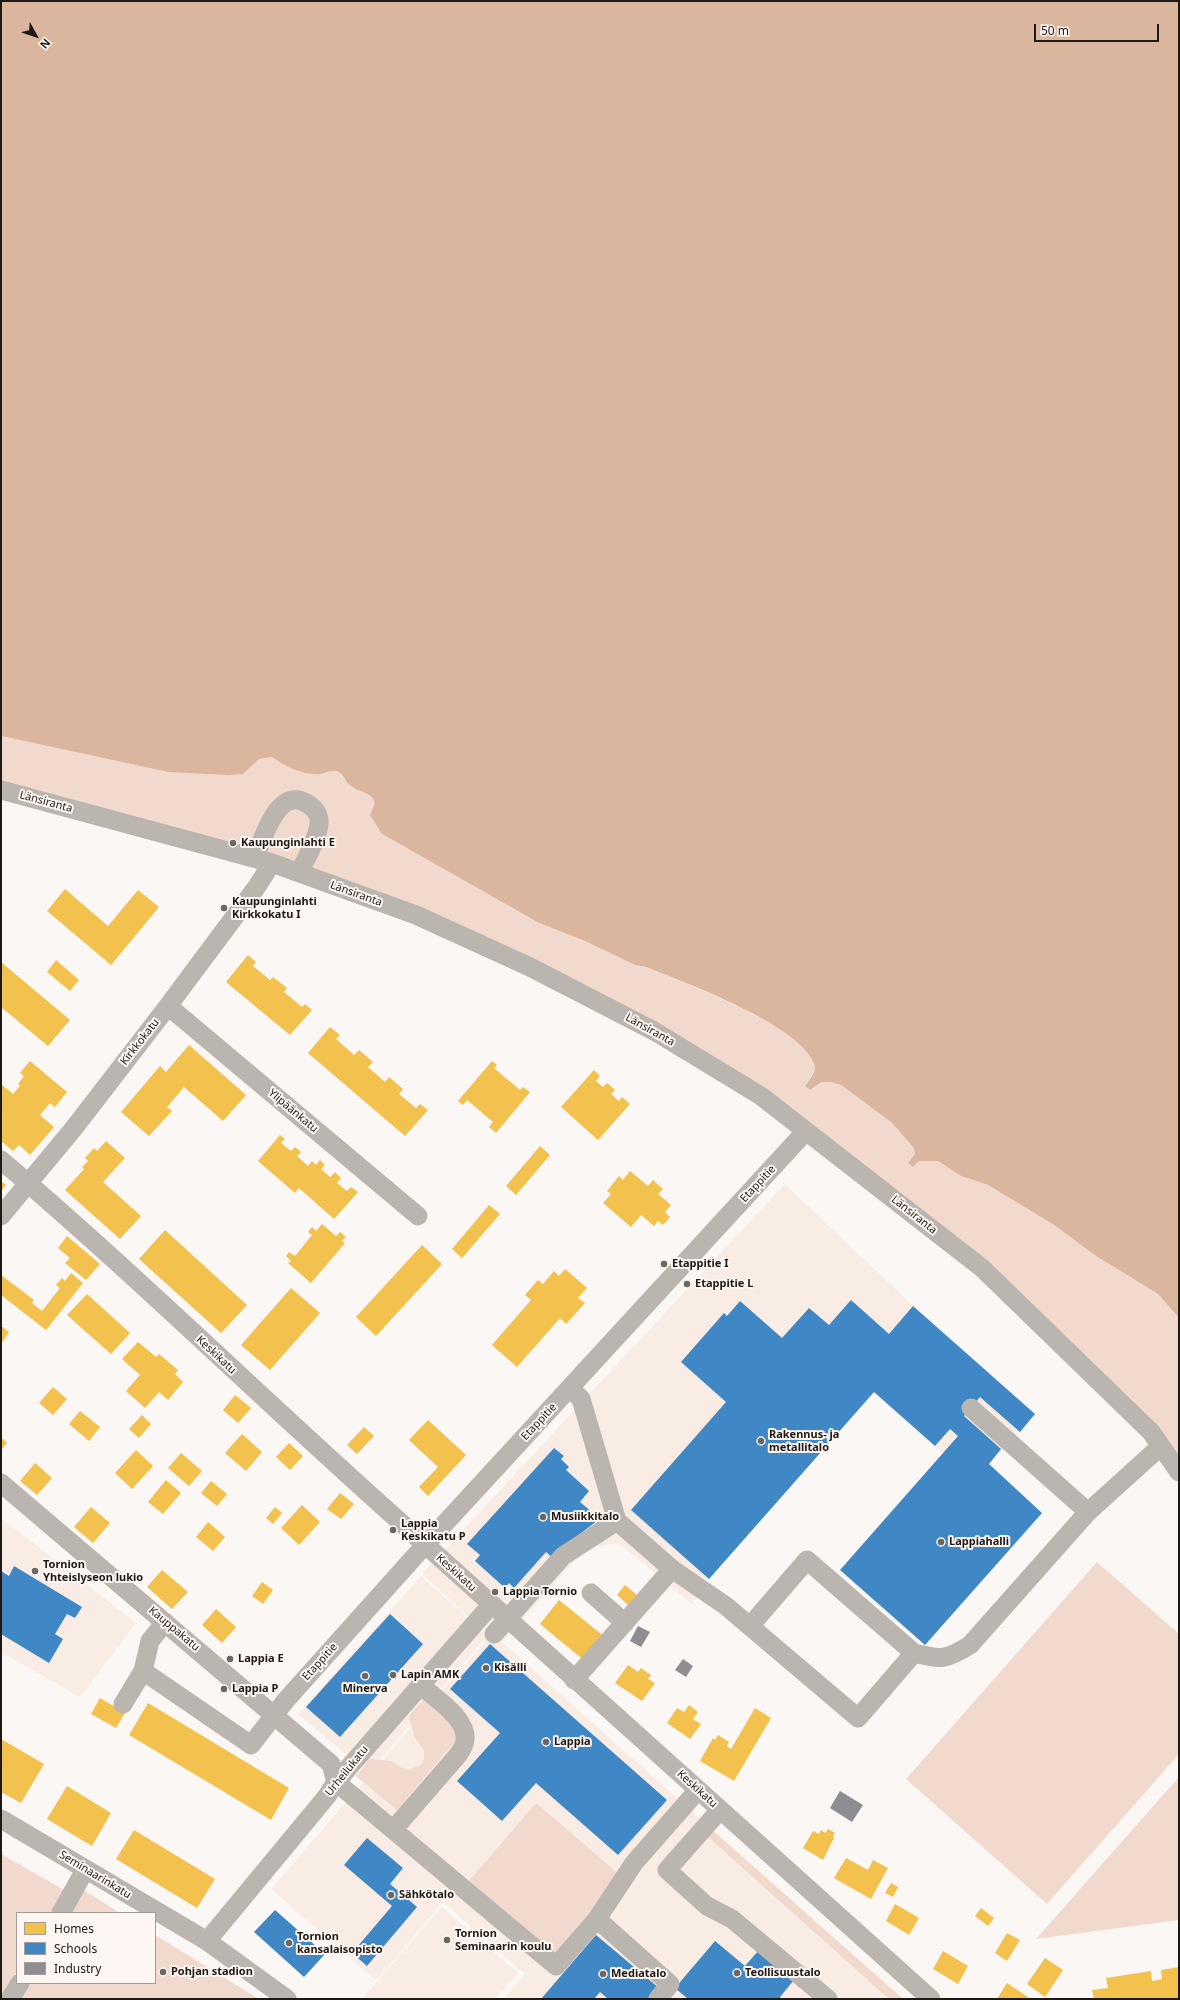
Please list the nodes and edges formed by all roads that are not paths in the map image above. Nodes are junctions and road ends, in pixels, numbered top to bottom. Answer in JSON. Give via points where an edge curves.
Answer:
{"nodes":[{"id":1,"x":1,"y":790,"type":"edge"},
{"id":2,"x":263,"y":861,"type":"junction"},
{"id":3,"x":299,"y":873,"type":"junction"},
{"id":4,"x":168,"y":1006,"type":"junction"},
{"id":5,"x":806,"y":1131,"type":"junction"},
{"id":6,"x":1,"y":1160,"type":"edge"},
{"id":7,"x":28,"y":1183,"type":"junction"},
{"id":8,"x":1,"y":1216,"type":"edge"},
{"id":9,"x":418,"y":1216,"type":"dead end"},
{"id":10,"x":570,"y":1388,"type":"junction"},
{"id":11,"x":971,"y":1408,"type":"dead end"},
{"id":12,"x":1161,"y":1446,"type":"junction"},
{"id":13,"x":1179,"y":1472,"type":"edge"},
{"id":14,"x":1,"y":1483,"type":"edge"},
{"id":15,"x":1088,"y":1512,"type":"junction"},
{"id":16,"x":617,"y":1522,"type":"junction"},
{"id":17,"x":425,"y":1545,"type":"junction"},
{"id":18,"x":672,"y":1569,"type":"junction"},
{"id":19,"x":591,"y":1593,"type":"dead end"},
{"id":20,"x":491,"y":1605,"type":"junction"},
{"id":21,"x":506,"y":1618,"type":"junction"},
{"id":22,"x":165,"y":1622,"type":"junction"},
{"id":23,"x":625,"y":1623,"type":"junction"},
{"id":24,"x":750,"y":1626,"type":"junction"},
{"id":25,"x":494,"y":1634,"type":"dead end"},
{"id":26,"x":914,"y":1652,"type":"junction"},
{"id":27,"x":143,"y":1671,"type":"junction"},
{"id":28,"x":574,"y":1680,"type":"junction"},
{"id":29,"x":420,"y":1685,"type":"junction"},
{"id":30,"x":123,"y":1704,"type":"dead end"},
{"id":31,"x":273,"y":1715,"type":"junction"},
{"id":32,"x":336,"y":1782,"type":"junction"},
{"id":33,"x":698,"y":1790,"type":"junction"},
{"id":34,"x":720,"y":1810,"type":"junction"},
{"id":35,"x":1,"y":1819,"type":"edge"},
{"id":36,"x":392,"y":1830,"type":"junction"},
{"id":37,"x":86,"y":1870,"type":"junction"},
{"id":38,"x":62,"y":1912,"type":"edge"},
{"id":39,"x":597,"y":1919,"type":"junction"},
{"id":40,"x":207,"y":1941,"type":"junction"},
{"id":41,"x":19,"y":1984,"type":"edge"},
{"id":42,"x":10,"y":1999,"type":"edge"},
{"id":43,"x":287,"y":1999,"type":"edge"},
{"id":44,"x":658,"y":1999,"type":"edge"},
{"id":45,"x":828,"y":1999,"type":"edge"},
{"id":46,"x":931,"y":1999,"type":"edge"}],
"edges":[{"from":1,"to":2,"type":"street","name":"Länsiranta"},
{"from":2,"to":3,"type":"street","name":"Länsiranta"},
{"from":2,"to":3,"type":"street","name":"Kirkkokatu","via":[[271,819],[283,803],[294,799],[304,801],[312,806],[318,815],[319,824]]},
{"from":2,"to":4,"type":"street","name":"Kirkkokatu","via":[[256,888]]},
{"from":3,"to":5,"type":"street","name":"Länsiranta","via":[[416,915],[530,966],[654,1031],[761,1096]]},
{"from":4,"to":7,"type":"street","name":"Kirkkokatu"},
{"from":4,"to":9,"type":"street","name":"Ylipäänkatu"},
{"from":5,"to":10,"type":"street","name":"Etappitie"},
{"from":5,"to":12,"type":"street","name":"Länsiranta","via":[[982,1268],[1151,1432]]},
{"from":6,"to":7,"type":"street","name":"Keskikatu"},
{"from":7,"to":8,"type":"street","name":"Kirkkokatu"},
{"from":7,"to":17,"type":"street","name":"Keskikatu","via":[[62,1211]]},
{"from":10,"to":16,"type":"street","via":[[581,1399]]},
{"from":10,"to":17,"type":"street","name":"Etappitie"},
{"from":11,"to":15,"type":"street"},
{"from":12,"to":13,"type":"street","name":"Länsiranta"},
{"from":12,"to":15,"type":"street"},
{"from":14,"to":22,"type":"street","name":"Kauppakatu"},
{"from":15,"to":26,"type":"street","via":[[970,1645],[952,1656],[935,1658]]},
{"from":16,"to":18,"type":"street"},
{"from":16,"to":21,"type":"street","via":[[563,1556]]},
{"from":17,"to":20,"type":"street","name":"Keskikatu"},
{"from":17,"to":31,"type":"street","name":"Etappitie"},
{"from":18,"to":23,"type":"street"},
{"from":18,"to":24,"type":"street"},
{"from":19,"to":23,"type":"street"},
{"from":20,"to":21,"type":"street","name":"Keskikatu"},
{"from":20,"to":29,"type":"street","name":"Urheilukatu"},
{"from":21,"to":25,"type":"street"},
{"from":21,"to":28,"type":"street","name":"Keskikatu"},
{"from":22,"to":27,"type":"street","via":[[150,1641]]},
{"from":22,"to":31,"type":"street","name":"Kauppakatu"},
{"from":23,"to":28,"type":"street"},
{"from":24,"to":26,"type":"street","via":[[807,1560]]},
{"from":24,"to":26,"type":"street","via":[[858,1718]]},
{"from":27,"to":30,"type":"street"},
{"from":27,"to":31,"type":"street","name":"Etappitie","via":[[251,1745]]},
{"from":28,"to":33,"type":"street","name":"Keskikatu"},
{"from":29,"to":32,"type":"street","name":"Urheilukatu"},
{"from":29,"to":36,"type":"street","via":[[458,1718],[464,1727],[464,1744],[458,1755]]},
{"from":31,"to":32,"type":"street","name":"Kauppakatu","via":[[331,1764]]},
{"from":32,"to":36,"type":"street"},
{"from":32,"to":40,"type":"street","name":"Urheilukatu"},
{"from":33,"to":34,"type":"street","name":"Keskikatu"},
{"from":33,"to":39,"type":"street","via":[[634,1862]]},
{"from":34,"to":45,"type":"street","via":[[667,1870],[707,1906],[732,1919]]},
{"from":34,"to":46,"type":"street","name":"Keskikatu"},
{"from":35,"to":37,"type":"street","name":"Seminaarinkatu"},
{"from":36,"to":39,"type":"street","via":[[556,1966]]},
{"from":37,"to":38,"type":"street"},
{"from":37,"to":40,"type":"street","name":"Seminaarinkatu"},
{"from":39,"to":44,"type":"street","via":[[670,1984]]},
{"from":40,"to":43,"type":"street","name":"Seminaarinkatu"},
{"from":41,"to":42,"type":"street"}]}
